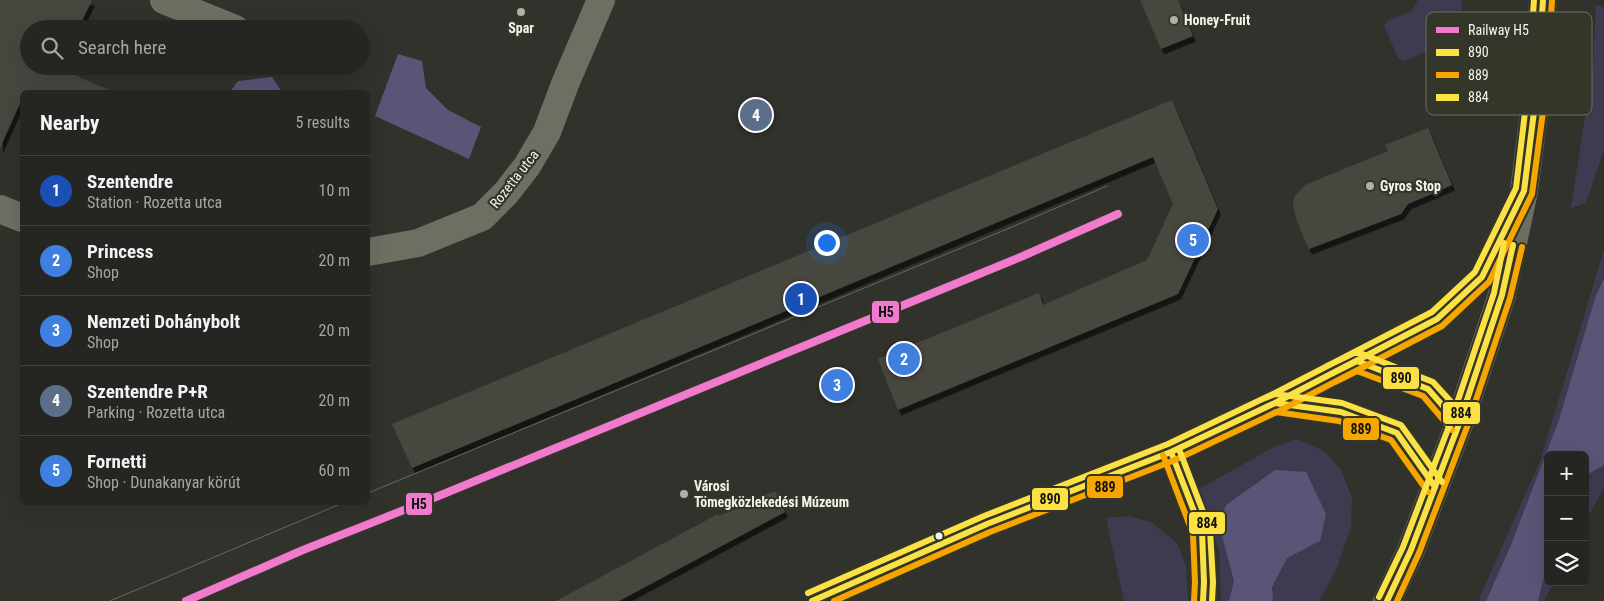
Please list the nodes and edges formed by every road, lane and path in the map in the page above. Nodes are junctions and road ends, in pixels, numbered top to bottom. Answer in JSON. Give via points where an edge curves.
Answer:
{"nodes":[{"id":1,"x":164,"y":0,"type":"edge"},
{"id":2,"x":601,"y":0,"type":"edge"},
{"id":3,"x":214,"y":20,"type":"edge"},
{"id":4,"x":1534,"y":115,"type":"edge"},
{"id":5,"x":0,"y":209,"type":"edge"},
{"id":6,"x":20,"y":217,"type":"edge"},
{"id":7,"x":370,"y":252,"type":"edge"},
{"id":8,"x":1387,"y":601,"type":"edge"}],
"edges":[{"from":1,"to":3,"type":"street"},
{"from":2,"to":7,"type":"street","name":"Rozetta utca","via":[[547,132],[506,193],[482,217],[418,243]]},
{"from":4,"to":8,"type":"main road","via":[[1524,191],[1502,295],[1459,424],[1411,550]]},
{"from":5,"to":6,"type":"street"}]}
